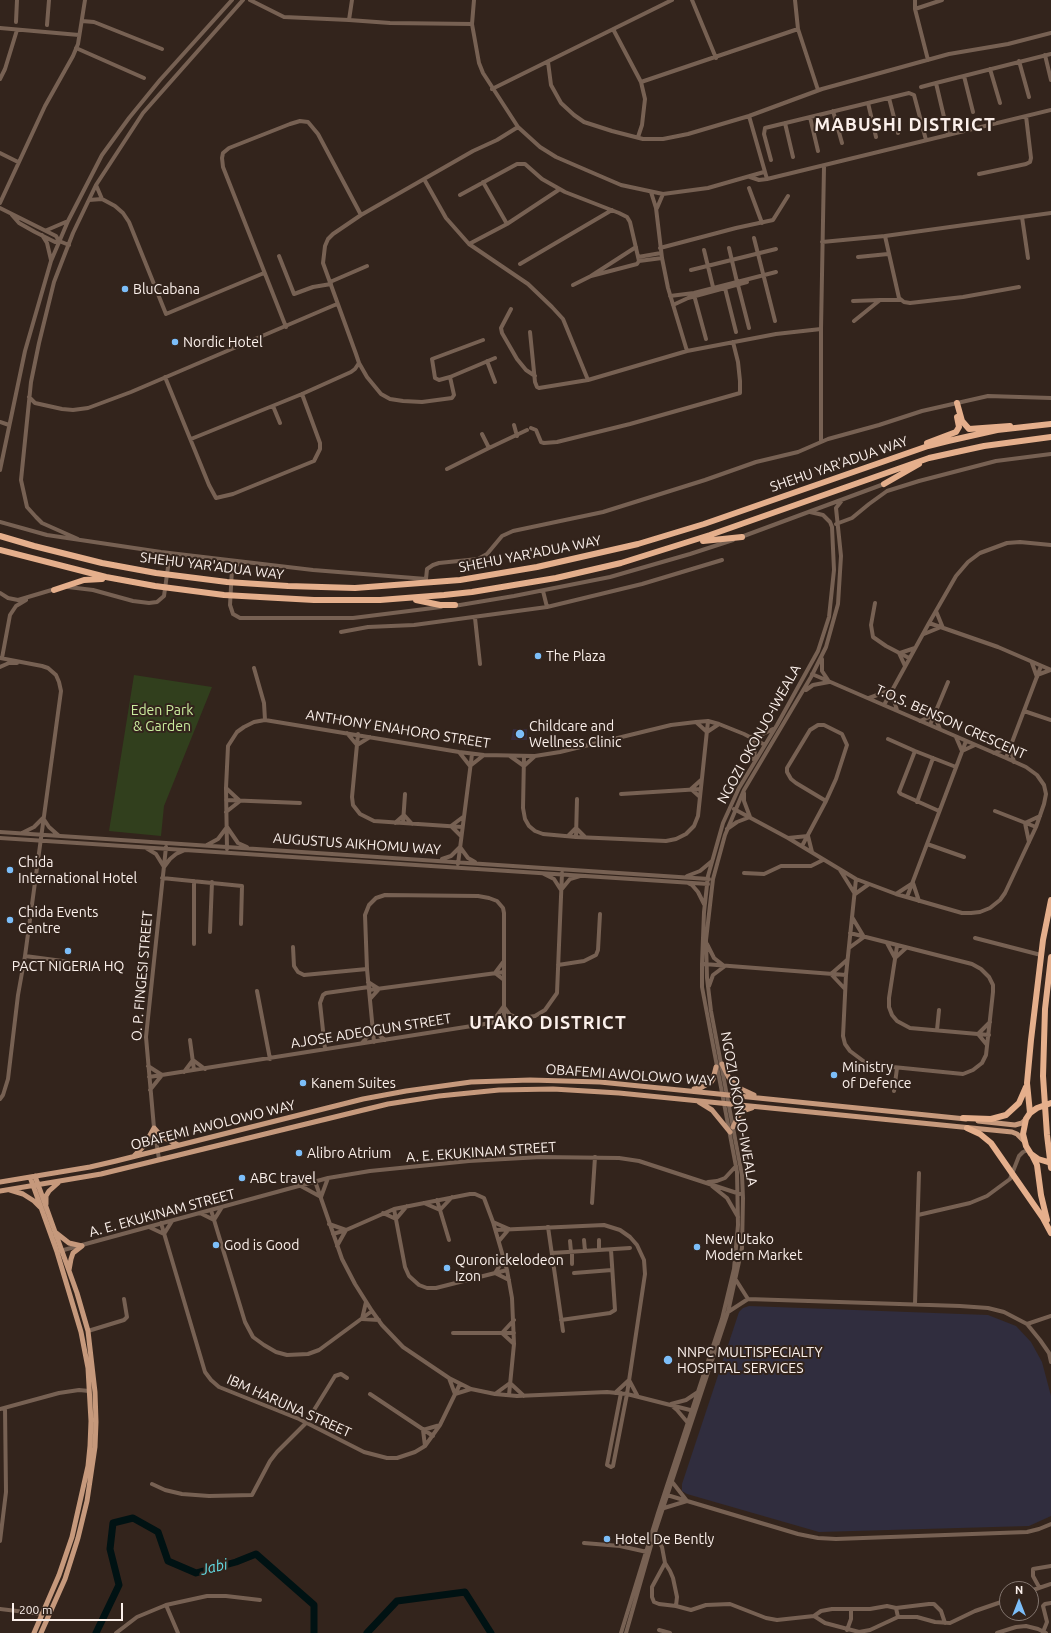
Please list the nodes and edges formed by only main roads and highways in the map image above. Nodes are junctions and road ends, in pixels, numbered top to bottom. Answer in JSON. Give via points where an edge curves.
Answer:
{"nodes":[{"id":1,"x":1051,"y":424,"type":"edge"},
{"id":2,"x":1023,"y":427,"type":"junction"},
{"id":3,"x":1051,"y":437,"type":"edge"},
{"id":4,"x":917,"y":450,"type":"junction"},
{"id":5,"x":929,"y":458,"type":"junction"},
{"id":6,"x":884,"y":484,"type":"road end"},
{"id":7,"x":0,"y":536,"type":"edge"},
{"id":8,"x":742,"y":537,"type":"road end"},
{"id":9,"x":682,"y":544,"type":"junction"},
{"id":10,"x":0,"y":550,"type":"edge"},
{"id":11,"x":426,"y":579,"type":"road end"},
{"id":12,"x":460,"y":580,"type":"junction"},
{"id":13,"x":134,"y":582,"type":"junction"},
{"id":14,"x":54,"y":590,"type":"road end"},
{"id":15,"x":396,"y":599,"type":"junction"},
{"id":16,"x":455,"y":605,"type":"road end"},
{"id":17,"x":1051,"y":903,"type":"edge"},
{"id":18,"x":1051,"y":957,"type":"edge"},
{"id":19,"x":1027,"y":1083,"type":"junction"},
{"id":20,"x":688,"y":1090,"type":"junction"},
{"id":21,"x":761,"y":1098,"type":"junction"},
{"id":22,"x":696,"y":1100,"type":"junction"},
{"id":23,"x":1051,"y":1103,"type":"edge"},
{"id":24,"x":755,"y":1107,"type":"junction"},
{"id":25,"x":1030,"y":1113,"type":"junction"},
{"id":26,"x":963,"y":1118,"type":"junction"},
{"id":27,"x":1026,"y":1119,"type":"junction"},
{"id":28,"x":967,"y":1128,"type":"junction"},
{"id":29,"x":1024,"y":1141,"type":"junction"},
{"id":30,"x":179,"y":1145,"type":"junction"},
{"id":31,"x":1030,"y":1152,"type":"junction"},
{"id":32,"x":134,"y":1157,"type":"junction"},
{"id":33,"x":1051,"y":1163,"type":"edge"},
{"id":34,"x":1051,"y":1168,"type":"edge"},
{"id":35,"x":32,"y":1176,"type":"junction"},
{"id":36,"x":60,"y":1181,"type":"junction"},
{"id":37,"x":0,"y":1182,"type":"edge"},
{"id":38,"x":35,"y":1185,"type":"junction"},
{"id":39,"x":7,"y":1189,"type":"junction"},
{"id":40,"x":0,"y":1190,"type":"edge"},
{"id":41,"x":44,"y":1208,"type":"junction"},
{"id":42,"x":55,"y":1232,"type":"junction"},
{"id":43,"x":1051,"y":1233,"type":"edge"},
{"id":44,"x":59,"y":1251,"type":"junction"},
{"id":45,"x":69,"y":1272,"type":"junction"},
{"id":46,"x":91,"y":1459,"type":"junction"},
{"id":47,"x":34,"y":1633,"type":"edge"},
{"id":48,"x":41,"y":1633,"type":"edge"}],
"edges":[{"from":1,"to":2,"type":"highway","name":"SHEHU YAR'ADUA WAY"},
{"from":2,"to":4,"type":"highway","name":"SHEHU YAR'ADUA WAY","via":[[955,439]]},
{"from":2,"to":4,"type":"highway","via":[[1004,425],[970,429],[962,421],[955,403],[958,430]]},
{"from":3,"to":5,"type":"highway","name":"SHEHU YAR'ADUA WAY","via":[[984,446]]},
{"from":4,"to":12,"type":"highway","name":"SHEHU YAR'ADUA WAY","via":[[704,524],[638,544],[537,567]]},
{"from":5,"to":6,"type":"highway"},
{"from":5,"to":9,"type":"highway","name":"SHEHU YAR'ADUA WAY"},
{"from":7,"to":12,"type":"highway","name":"SHEHU YAR'ADUA WAY","via":[[74,556],[156,573],[250,584],[355,588]]},
{"from":8,"to":9,"type":"highway"},
{"from":9,"to":15,"type":"highway","name":"SHEHU YAR'ADUA WAY","via":[[621,563],[548,579],[472,592]]},
{"from":10,"to":13,"type":"highway","name":"SHEHU YAR'ADUA WAY","via":[[75,570]]},
{"from":11,"to":12,"type":"highway"},
{"from":13,"to":14,"type":"highway","via":[[91,579]]},
{"from":13,"to":15,"type":"highway","name":"SHEHU YAR'ADUA WAY","via":[[249,597],[314,600]]},
{"from":15,"to":16,"type":"highway"},
{"from":17,"to":19,"type":"highway","via":[[1041,955]]},
{"from":18,"to":34,"type":"highway","via":[[1045,1009],[1043,1076],[1044,1111]]},
{"from":19,"to":25,"type":"highway"},
{"from":19,"to":26,"type":"highway","via":[[1019,1103],[1006,1115],[991,1119]]},
{"from":20,"to":21,"type":"main road","name":"OBAFEMI AWOLOWO WAY"},
{"from":20,"to":21,"type":"main road","via":[[710,1082],[719,1066],[735,1084]]},
{"from":20,"to":30,"type":"main road","name":"OBAFEMI AWOLOWO WAY","via":[[576,1081],[471,1082],[363,1099]]},
{"from":21,"to":26,"type":"main road","name":"OBAFEMI AWOLOWO WAY"},
{"from":22,"to":24,"type":"main road","name":"OBAFEMI AWOLOWO WAY"},
{"from":22,"to":24,"type":"main road","via":[[712,1110],[732,1129],[739,1115]]},
{"from":22,"to":36,"type":"main road","name":"OBAFEMI AWOLOWO WAY","via":[[561,1090],[499,1090],[445,1095],[361,1110],[114,1171]]},
{"from":23,"to":25,"type":"highway"},
{"from":24,"to":28,"type":"main road","name":"OBAFEMI AWOLOWO WAY"},
{"from":25,"to":27,"type":"highway"},
{"from":26,"to":27,"type":"main road","name":"OBAFEMI AWOLOWO WAY","via":[[1015,1125]]},
{"from":27,"to":29,"type":"highway"},
{"from":28,"to":29,"type":"main road","name":"OBAFEMI AWOLOWO WAY","via":[[1012,1132]]},
{"from":28,"to":43,"type":"highway","via":[[988,1139]]},
{"from":29,"to":31,"type":"highway"},
{"from":30,"to":32,"type":"main road","name":"OBAFEMI AWOLOWO WAY"},
{"from":30,"to":32,"type":"main road","via":[[162,1136],[154,1128]]},
{"from":31,"to":33,"type":"highway","via":[[1038,1159]]},
{"from":31,"to":43,"type":"highway","via":[[1037,1165],[1041,1195]]},
{"from":32,"to":35,"type":"main road","name":"OBAFEMI AWOLOWO WAY"},
{"from":35,"to":37,"type":"main road","name":"OBAFEMI AWOLOWO WAY"},
{"from":35,"to":38,"type":"main road"},
{"from":36,"to":38,"type":"main road","name":"OBAFEMI AWOLOWO WAY"},
{"from":36,"to":41,"type":"main road","via":[[49,1190]]},
{"from":38,"to":39,"type":"main road","name":"OBAFEMI AWOLOWO WAY"},
{"from":38,"to":41,"type":"main road"},
{"from":39,"to":40,"type":"main road","name":"OBAFEMI AWOLOWO WAY"},
{"from":39,"to":41,"type":"main road","via":[[23,1194]]},
{"from":41,"to":42,"type":"main road"},
{"from":41,"to":44,"type":"main road"},
{"from":42,"to":44,"type":"main road"},
{"from":42,"to":45,"type":"main road","via":[[69,1243],[82,1246],[70,1259]]},
{"from":44,"to":45,"type":"main road"},
{"from":44,"to":46,"type":"main road","via":[[88,1368]]},
{"from":45,"to":46,"type":"main road","via":[[88,1331],[95,1392],[95,1441]]},
{"from":46,"to":47,"type":"main road","via":[[72,1537]]},
{"from":46,"to":48,"type":"main road","via":[[87,1501],[78,1538],[66,1579]]}]}
